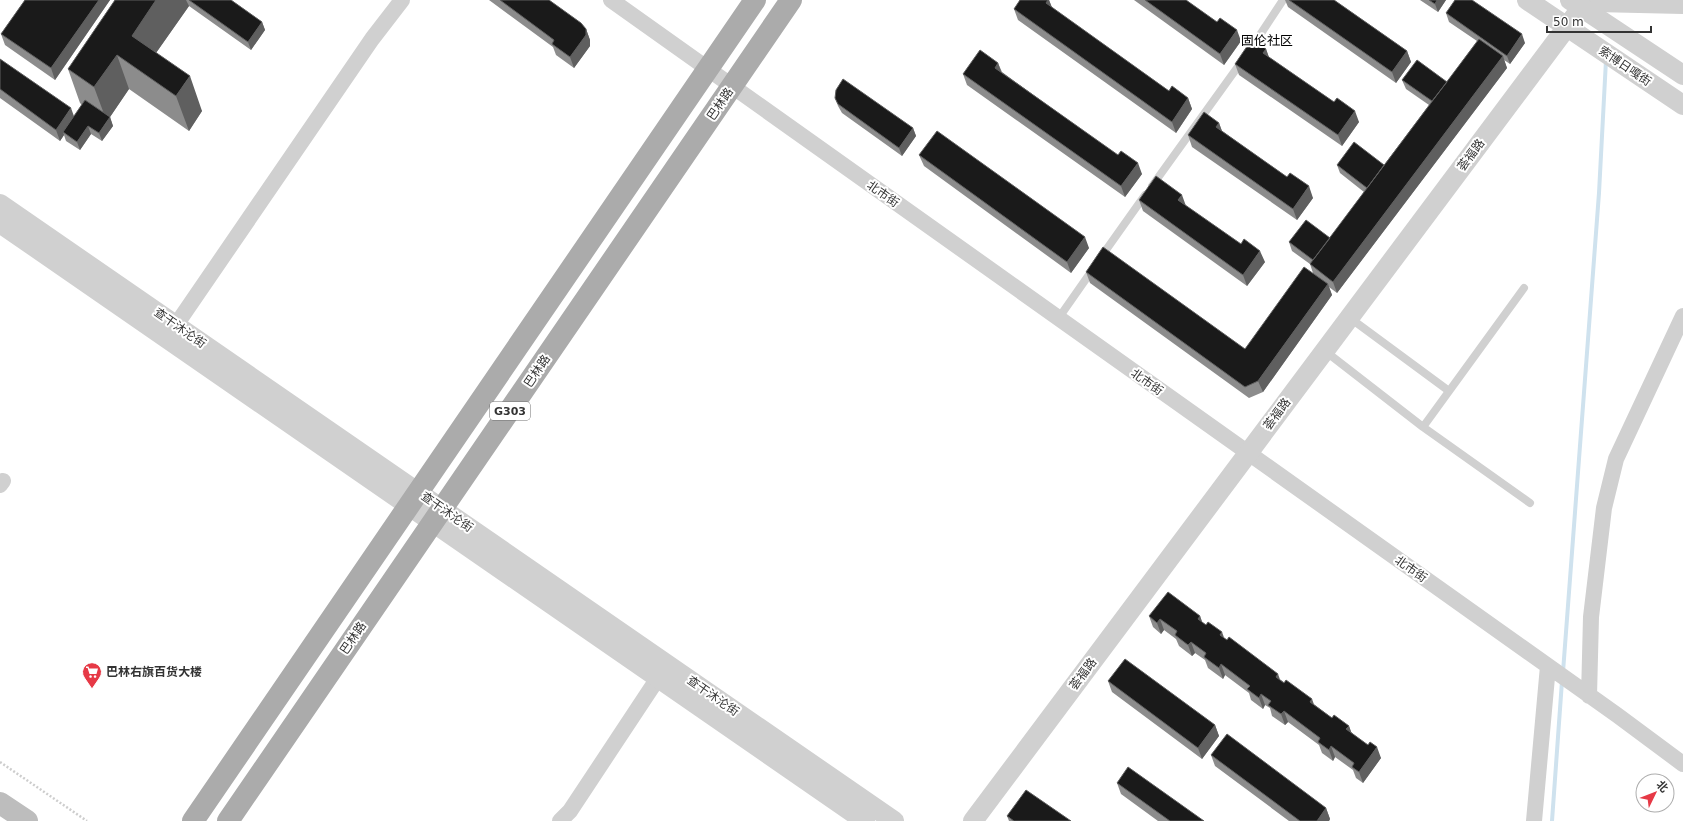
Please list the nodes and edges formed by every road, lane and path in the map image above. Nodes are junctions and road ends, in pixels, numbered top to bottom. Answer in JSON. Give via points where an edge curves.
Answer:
{"nodes":[{"id":1,"x":402,"y":0,"type":"edge"},
{"id":2,"x":611,"y":0,"type":"edge"},
{"id":3,"x":755,"y":0,"type":"edge"},
{"id":4,"x":791,"y":0,"type":"edge"},
{"id":5,"x":1282,"y":0,"type":"edge"},
{"id":6,"x":1527,"y":0,"type":"edge"},
{"id":7,"x":1576,"y":4,"type":"edge"},
{"id":8,"x":1683,"y":6,"type":"edge"},
{"id":9,"x":1567,"y":27,"type":"junction"},
{"id":10,"x":708,"y":70,"type":"junction"},
{"id":11,"x":1683,"y":75,"type":"edge"},
{"id":12,"x":731,"y":87,"type":"junction"},
{"id":13,"x":1683,"y":104,"type":"edge"},
{"id":14,"x":0,"y":204,"type":"edge"},
{"id":15,"x":0,"y":223,"type":"edge"},
{"id":16,"x":1524,"y":288,"type":"dead end"},
{"id":17,"x":1683,"y":316,"type":"edge"},
{"id":18,"x":1058,"y":318,"type":"junction"},
{"id":19,"x":1349,"y":318,"type":"junction"},
{"id":20,"x":176,"y":325,"type":"junction"},
{"id":21,"x":1325,"y":350,"type":"junction"},
{"id":22,"x":1449,"y":391,"type":"junction"},
{"id":23,"x":1423,"y":427,"type":"junction"},
{"id":24,"x":1248,"y":453,"type":"junction"},
{"id":25,"x":414,"y":499,"type":"junction"},
{"id":26,"x":1530,"y":503,"type":"dead end"},
{"id":27,"x":437,"y":516,"type":"junction"},
{"id":28,"x":1548,"y":666,"type":"junction"},
{"id":29,"x":658,"y":678,"type":"junction"},
{"id":30,"x":1589,"y":696,"type":"junction"},
{"id":31,"x":0,"y":762,"type":"edge"},
{"id":32,"x":1683,"y":764,"type":"edge"},
{"id":33,"x":0,"y":803,"type":"edge"},
{"id":34,"x":27,"y":821,"type":"edge"},
{"id":35,"x":87,"y":821,"type":"edge"},
{"id":36,"x":193,"y":821,"type":"edge"},
{"id":37,"x":228,"y":821,"type":"edge"},
{"id":38,"x":560,"y":821,"type":"edge"},
{"id":39,"x":865,"y":821,"type":"edge"},
{"id":40,"x":894,"y":821,"type":"edge"},
{"id":41,"x":973,"y":821,"type":"edge"},
{"id":42,"x":1534,"y":821,"type":"edge"}],
"edges":[{"from":1,"to":20,"type":"street","via":[[372,39]]},
{"from":2,"to":10,"type":"street","name":"北市街"},
{"from":3,"to":10,"type":"main road","number":"G303"},
{"from":4,"to":12,"type":"main road","name":"巴林路","number":"G303"},
{"from":5,"to":18,"type":"lane","via":[[1207,111]]},
{"from":6,"to":9,"type":"street","name":"索博日嘎街"},
{"from":7,"to":8,"type":"street"},
{"from":7,"to":9,"type":"street","name":"荟福路"},
{"from":7,"to":11,"type":"street","name":"索博日嘎街"},
{"from":9,"to":13,"type":"street","name":"索博日嘎街"},
{"from":9,"to":19,"type":"street","name":"荟福路"},
{"from":10,"to":12,"type":"street","name":"北市街"},
{"from":10,"to":25,"type":"main road","number":"G303"},
{"from":12,"to":18,"type":"street","name":"北市街"},
{"from":12,"to":27,"type":"main road","name":"巴林路","number":"G303"},
{"from":14,"to":20,"type":"street","name":"查干沐沦街"},
{"from":15,"to":25,"type":"street","name":"查干沐沦街"},
{"from":16,"to":22,"type":"lane"},
{"from":17,"to":30,"type":"street","via":[[1616,459],[1604,508],[1591,617]]},
{"from":18,"to":24,"type":"street","name":"北市街"},
{"from":19,"to":21,"type":"street","name":"荟福路"},
{"from":19,"to":22,"type":"lane"},
{"from":20,"to":25,"type":"street","name":"查干沐沦街"},
{"from":21,"to":23,"type":"lane"},
{"from":21,"to":24,"type":"street","name":"荟福路"},
{"from":22,"to":23,"type":"lane"},
{"from":23,"to":26,"type":"lane"},
{"from":24,"to":28,"type":"street","name":"北市街"},
{"from":24,"to":41,"type":"street","name":"荟福路"},
{"from":25,"to":27,"type":"street","name":"查干沐沦街"},
{"from":25,"to":36,"type":"main road","number":"G303"},
{"from":27,"to":29,"type":"street","name":"查干沐沦街"},
{"from":27,"to":37,"type":"main road","name":"巴林路","number":"G303"},
{"from":27,"to":40,"type":"street","name":"查干沐沦街"},
{"from":28,"to":30,"type":"street","name":"北市街"},
{"from":28,"to":42,"type":"street"},
{"from":29,"to":38,"type":"street","via":[[570,810]]},
{"from":29,"to":39,"type":"street","name":"查干沐沦街"},
{"from":30,"to":32,"type":"street","name":"北市街"},
{"from":31,"to":35,"type":"path"},
{"from":33,"to":34,"type":"main road"}]}
